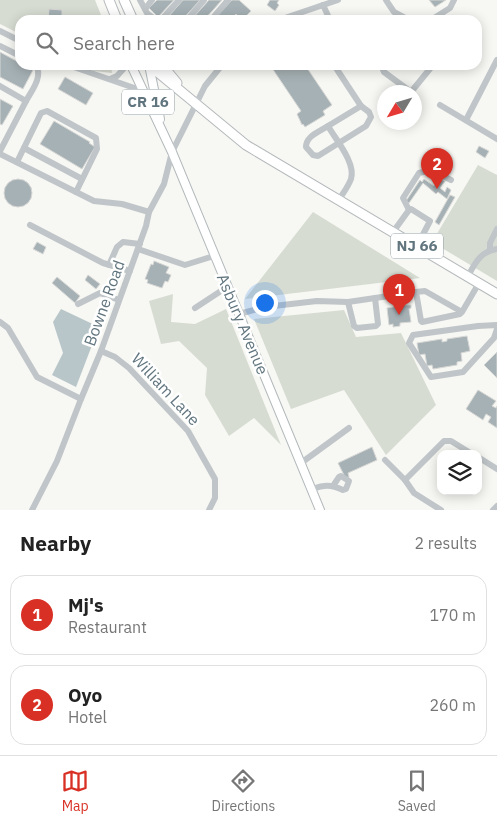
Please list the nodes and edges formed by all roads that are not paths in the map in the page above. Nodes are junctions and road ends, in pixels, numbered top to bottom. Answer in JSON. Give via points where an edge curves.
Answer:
{"nodes":[{"id":1,"x":140,"y":0,"type":"edge"},
{"id":2,"x":152,"y":0,"type":"edge"},
{"id":3,"x":179,"y":0,"type":"edge"},
{"id":4,"x":204,"y":0,"type":"edge"},
{"id":5,"x":228,"y":0,"type":"edge"},
{"id":6,"x":337,"y":0,"type":"edge"},
{"id":7,"x":386,"y":0,"type":"edge"},
{"id":8,"x":454,"y":0,"type":"edge"},
{"id":9,"x":110,"y":2,"type":"edge"},
{"id":10,"x":323,"y":5,"type":"junction"},
{"id":11,"x":145,"y":9,"type":"junction"},
{"id":12,"x":112,"y":15,"type":"edge"},
{"id":13,"x":115,"y":15,"type":"edge"},
{"id":14,"x":151,"y":15,"type":"edge"},
{"id":15,"x":166,"y":15,"type":"edge"},
{"id":16,"x":191,"y":15,"type":"edge"},
{"id":17,"x":215,"y":15,"type":"edge"},
{"id":18,"x":303,"y":15,"type":"edge"},
{"id":19,"x":328,"y":15,"type":"edge"},
{"id":20,"x":400,"y":15,"type":"edge"},
{"id":21,"x":439,"y":15,"type":"edge"},
{"id":22,"x":0,"y":31,"type":"edge"},
{"id":23,"x":15,"y":38,"type":"edge"},
{"id":24,"x":0,"y":46,"type":"edge"},
{"id":25,"x":15,"y":54,"type":"edge"},
{"id":26,"x":497,"y":60,"type":"edge"},
{"id":27,"x":495,"y":68,"type":"edge"},
{"id":28,"x":38,"y":70,"type":"edge"},
{"id":29,"x":83,"y":70,"type":"edge"},
{"id":30,"x":122,"y":70,"type":"edge"},
{"id":31,"x":133,"y":70,"type":"edge"},
{"id":32,"x":150,"y":70,"type":"edge"},
{"id":33,"x":155,"y":70,"type":"edge"},
{"id":34,"x":166,"y":70,"type":"edge"},
{"id":35,"x":218,"y":70,"type":"edge"},
{"id":36,"x":337,"y":70,"type":"edge"},
{"id":37,"x":383,"y":70,"type":"edge"},
{"id":38,"x":429,"y":70,"type":"edge"},
{"id":39,"x":110,"y":79,"type":"junction"},
{"id":40,"x":0,"y":86,"type":"edge"},
{"id":41,"x":142,"y":91,"type":"junction"},
{"id":42,"x":26,"y":100,"type":"junction"},
{"id":43,"x":196,"y":103,"type":"junction"},
{"id":44,"x":440,"y":104,"type":"dead end"},
{"id":45,"x":361,"y":106,"type":"junction"},
{"id":46,"x":466,"y":120,"type":"junction"},
{"id":47,"x":328,"y":126,"type":"junction"},
{"id":48,"x":165,"y":138,"type":"junction"},
{"id":49,"x":497,"y":139,"type":"edge"},
{"id":50,"x":339,"y":144,"type":"junction"},
{"id":51,"x":24,"y":148,"type":"junction"},
{"id":52,"x":0,"y":152,"type":"edge"},
{"id":53,"x":172,"y":152,"type":"junction"},
{"id":54,"x":17,"y":162,"type":"junction"},
{"id":55,"x":82,"y":179,"type":"junction"},
{"id":56,"x":451,"y":180,"type":"dead end"},
{"id":57,"x":76,"y":192,"type":"junction"},
{"id":58,"x":339,"y":200,"type":"junction"},
{"id":59,"x":409,"y":210,"type":"junction"},
{"id":60,"x":149,"y":212,"type":"junction"},
{"id":61,"x":30,"y":225,"type":"dead end"},
{"id":62,"x":497,"y":230,"type":"edge"},
{"id":63,"x":393,"y":232,"type":"junction"},
{"id":64,"x":417,"y":246,"type":"junction"},
{"id":65,"x":139,"y":247,"type":"junction"},
{"id":66,"x":493,"y":250,"type":"edge"},
{"id":67,"x":214,"y":256,"type":"junction"},
{"id":68,"x":109,"y":265,"type":"junction"},
{"id":69,"x":130,"y":271,"type":"junction"},
{"id":70,"x":468,"y":276,"type":"junction"},
{"id":71,"x":480,"y":283,"type":"junction"},
{"id":72,"x":227,"y":287,"type":"junction"},
{"id":73,"x":416,"y":292,"type":"junction"},
{"id":74,"x":497,"y":294,"type":"edge"},
{"id":75,"x":375,"y":298,"type":"junction"},
{"id":76,"x":119,"y":300,"type":"junction"},
{"id":77,"x":348,"y":302,"type":"junction"},
{"id":78,"x":78,"y":304,"type":"dead end"},
{"id":79,"x":195,"y":308,"type":"dead end"},
{"id":80,"x":462,"y":312,"type":"junction"},
{"id":81,"x":239,"y":314,"type":"junction"},
{"id":82,"x":0,"y":322,"type":"edge"},
{"id":83,"x":497,"y":325,"type":"edge"},
{"id":84,"x":497,"y":329,"type":"edge"},
{"id":85,"x":101,"y":351,"type":"junction"},
{"id":86,"x":81,"y":399,"type":"junction"},
{"id":87,"x":349,"y":428,"type":"dead end"},
{"id":88,"x":466,"y":450,"type":"edge"},
{"id":89,"x":385,"y":460,"type":"dead end"},
{"id":90,"x":482,"y":460,"type":"edge"},
{"id":91,"x":301,"y":464,"type":"junction"},
{"id":92,"x":497,"y":469,"type":"edge"},
{"id":93,"x":405,"y":480,"type":"junction"},
{"id":94,"x":333,"y":486,"type":"dead end"},
{"id":95,"x":312,"y":489,"type":"junction"},
{"id":96,"x":497,"y":506,"type":"edge"},
{"id":97,"x":32,"y":510,"type":"edge"},
{"id":98,"x":209,"y":510,"type":"edge"},
{"id":99,"x":320,"y":510,"type":"edge"},
{"id":100,"x":441,"y":510,"type":"edge"},
{"id":101,"x":493,"y":510,"type":"edge"}],
"edges":[{"from":1,"to":11,"type":"street"},
{"from":2,"to":11,"type":"street"},
{"from":3,"to":15,"type":"street"},
{"from":4,"to":16,"type":"street"},
{"from":5,"to":17,"type":"street"},
{"from":6,"to":10,"type":"street"},
{"from":7,"to":20,"type":"street"},
{"from":8,"to":21,"type":"street","via":[[450,8]]},
{"from":9,"to":12,"type":"main road"},
{"from":9,"to":13,"type":"highway"},
{"from":10,"to":18,"type":"street"},
{"from":10,"to":19,"type":"street"},
{"from":11,"to":14,"type":"street"},
{"from":22,"to":23,"type":"street"},
{"from":24,"to":25,"type":"street"},
{"from":26,"to":27,"type":"street"},
{"from":27,"to":46,"type":"street"},
{"from":28,"to":42,"type":"street","via":[[37,82]]},
{"from":29,"to":39,"type":"street"},
{"from":30,"to":39,"type":"street"},
{"from":31,"to":41,"type":"main road","name":"Asbury Avenue","number":"CR 16"},
{"from":32,"to":48,"type":"main road","name":"Asbury Avenue","number":"CR 16"},
{"from":33,"to":43,"type":"highway","name":"Asbury Avenue","number":"NJ 66"},
{"from":34,"to":43,"type":"highway","number":"NJ 66"},
{"from":35,"to":43,"type":"street","name":"Bowne Road"},
{"from":36,"to":45,"type":"street"},
{"from":37,"to":38,"type":"street","via":[[411,92]]},
{"from":39,"to":41,"type":"street"},
{"from":40,"to":42,"type":"street"},
{"from":41,"to":48,"type":"main road","name":"Asbury Avenue","number":"CR 16"},
{"from":42,"to":52,"type":"street"},
{"from":43,"to":53,"type":"street","name":"Bowne Road"},
{"from":43,"to":58,"type":"highway","number":"NJ 66","via":[[246,145]]},
{"from":44,"to":46,"type":"street"},
{"from":45,"to":47,"type":"street"},
{"from":45,"to":50,"type":"street","via":[[369,112],[369,123]]},
{"from":46,"to":49,"type":"street"},
{"from":47,"to":50,"type":"street"},
{"from":47,"to":50,"type":"street","via":[[308,138],[306,148],[309,153],[318,156]]},
{"from":48,"to":53,"type":"main road","name":"Asbury Avenue","number":"CR 16"},
{"from":50,"to":58,"type":"street","via":[[352,172]]},
{"from":51,"to":54,"type":"street"},
{"from":51,"to":55,"type":"street"},
{"from":51,"to":55,"type":"street","via":[[41,113],[47,112],[96,138],[98,149]]},
{"from":52,"to":54,"type":"street"},
{"from":53,"to":60,"type":"street","name":"Bowne Road","via":[[164,184]]},
{"from":53,"to":67,"type":"main road","name":"Asbury Avenue","number":"CR 16"},
{"from":54,"to":57,"type":"street"},
{"from":55,"to":57,"type":"street"},
{"from":56,"to":59,"type":"street","via":[[431,170],[418,173],[404,198]]},
{"from":57,"to":60,"type":"street","via":[[94,201],[122,204]]},
{"from":58,"to":63,"type":"highway","number":"NJ 66"},
{"from":59,"to":63,"type":"street"},
{"from":59,"to":64,"type":"street","via":[[430,221]]},
{"from":60,"to":65,"type":"street","name":"Bowne Road"},
{"from":61,"to":68,"type":"street"},
{"from":62,"to":66,"type":"street","via":[[490,242]]},
{"from":63,"to":64,"type":"highway","number":"NJ 66"},
{"from":64,"to":70,"type":"highway","number":"NJ 66"},
{"from":65,"to":67,"type":"street","via":[[185,265]]},
{"from":65,"to":68,"type":"street","via":[[123,242],[117,246]]},
{"from":65,"to":69,"type":"street","name":"Bowne Road"},
{"from":66,"to":70,"type":"street","via":[[478,259]]},
{"from":67,"to":72,"type":"main road","name":"Asbury Avenue","number":"CR 16"},
{"from":68,"to":69,"type":"street"},
{"from":69,"to":76,"type":"street","name":"Bowne Road"},
{"from":70,"to":71,"type":"highway","number":"NJ 66"},
{"from":71,"to":74,"type":"highway","number":"NJ 66"},
{"from":71,"to":80,"type":"street"},
{"from":72,"to":79,"type":"street"},
{"from":72,"to":81,"type":"main road","name":"Asbury Avenue","number":"CR 16"},
{"from":73,"to":75,"type":"street"},
{"from":73,"to":80,"type":"street","via":[[425,291]]},
{"from":73,"to":80,"type":"street","via":[[422,322]]},
{"from":75,"to":77,"type":"street"},
{"from":75,"to":77,"type":"street","via":[[376,326],[354,326]]},
{"from":76,"to":78,"type":"street","via":[[100,293]]},
{"from":76,"to":85,"type":"street","name":"Bowne Road"},
{"from":77,"to":81,"type":"street","via":[[317,301],[265,307]]},
{"from":81,"to":91,"type":"main road","name":"Asbury Avenue","number":"CR 16"},
{"from":82,"to":86,"type":"street","via":[[8,328],[37,377]]},
{"from":83,"to":84,"type":"street","via":[[413,335],[409,343],[431,377],[463,372],[494,338]]},
{"from":85,"to":86,"type":"street","name":"Bowne Road"},
{"from":85,"to":98,"type":"street","name":"William Lane","via":[[129,368],[188,431],[215,479],[215,498]]},
{"from":86,"to":97,"type":"street","name":"Bowne Road","via":[[58,461]]},
{"from":87,"to":91,"type":"street"},
{"from":88,"to":93,"type":"street","via":[[451,441],[444,441]]},
{"from":89,"to":93,"type":"street"},
{"from":90,"to":92,"type":"street"},
{"from":91,"to":95,"type":"main road","name":"Asbury Avenue","number":"CR 16"},
{"from":93,"to":100,"type":"street","via":[[420,498]]},
{"from":94,"to":95,"type":"street"},
{"from":95,"to":99,"type":"main road","name":"Asbury Avenue","number":"CR 16"},
{"from":96,"to":101,"type":"street"}]}
